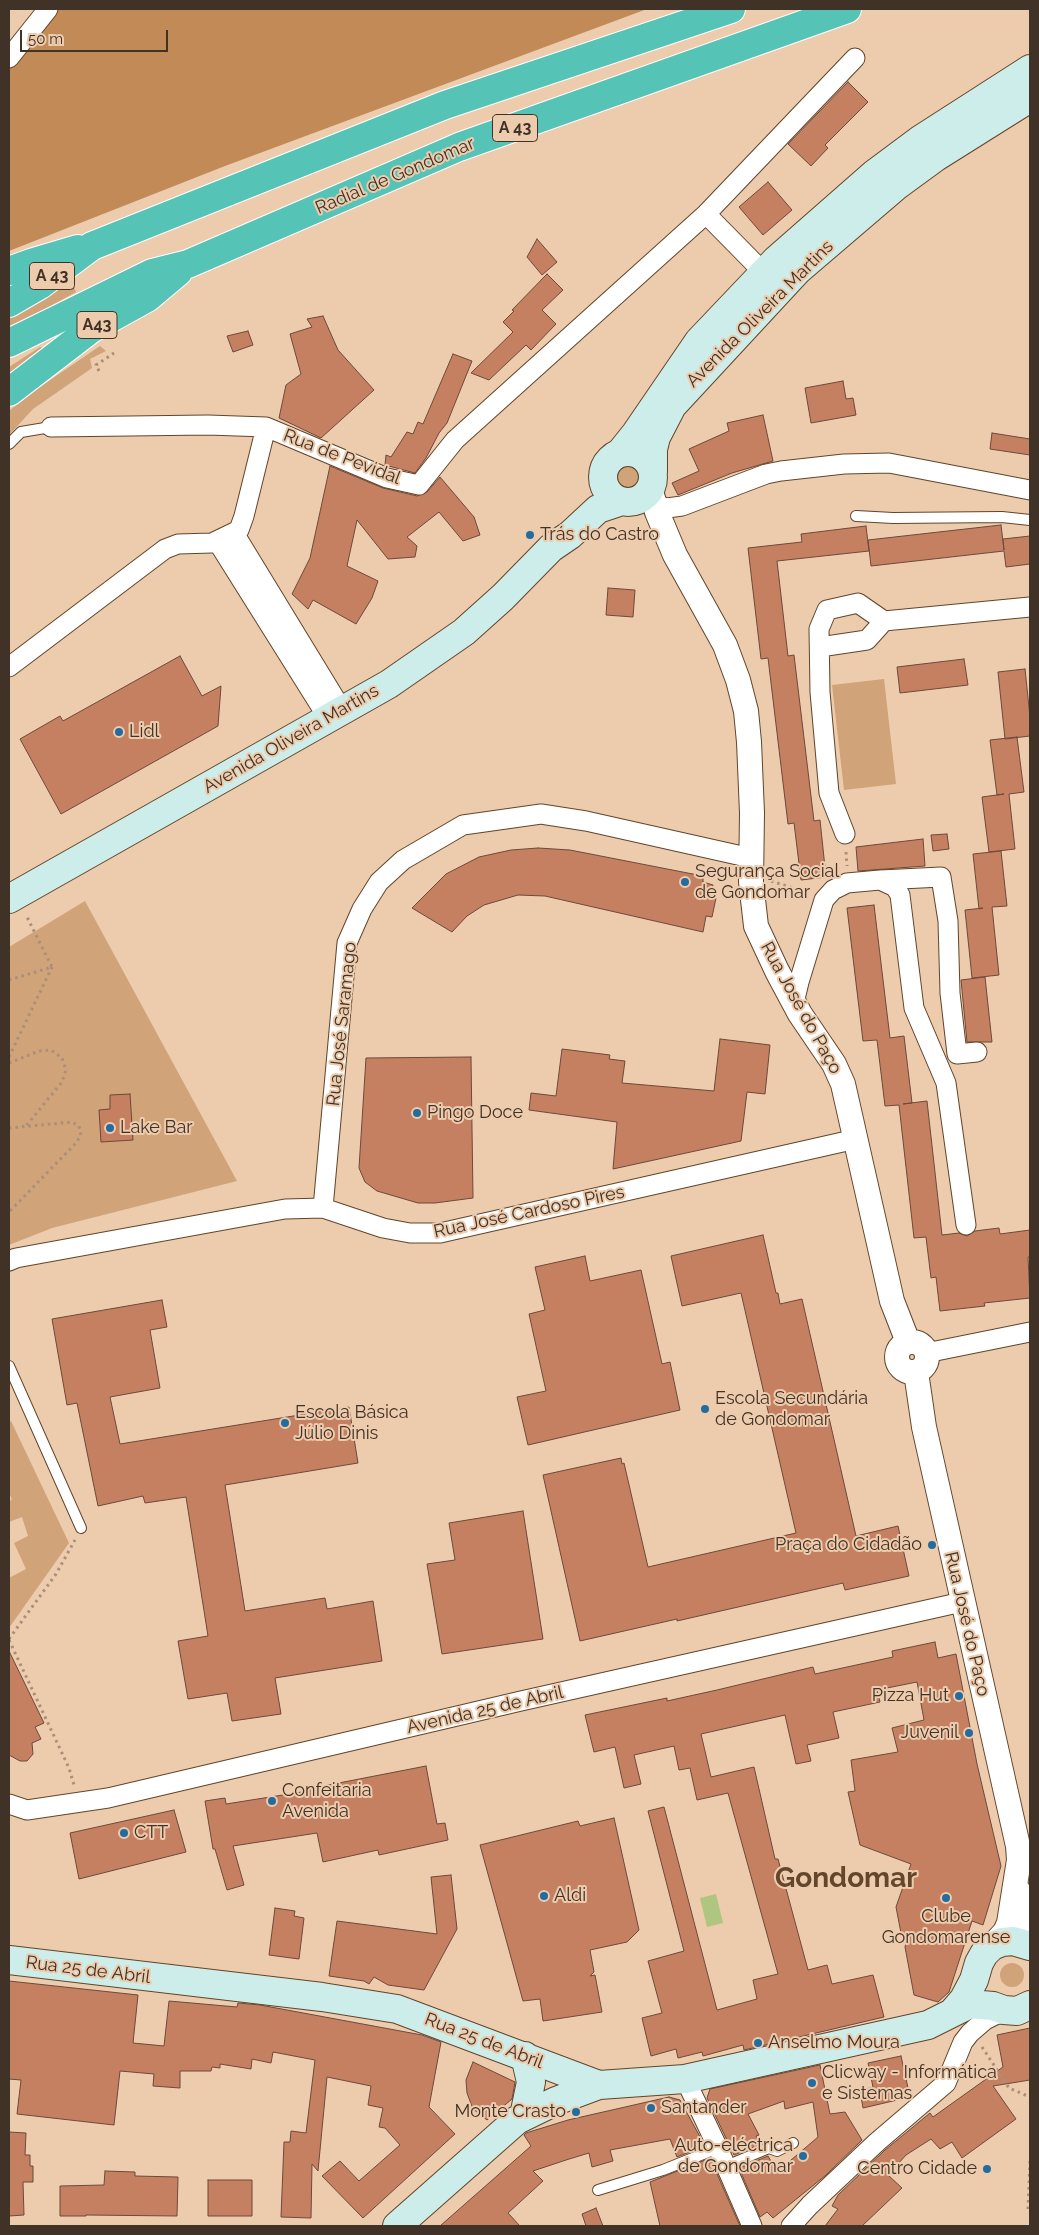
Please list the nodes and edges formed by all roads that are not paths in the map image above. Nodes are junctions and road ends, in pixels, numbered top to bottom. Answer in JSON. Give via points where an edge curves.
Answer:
{"nodes":[{"id":1,"x":48,"y":9,"type":"edge"},
{"id":2,"x":731,"y":9,"type":"edge"},
{"id":3,"x":848,"y":9,"type":"edge"},
{"id":4,"x":9,"y":58,"type":"edge"},
{"id":5,"x":855,"y":58,"type":"dead end"},
{"id":6,"x":1030,"y":73,"type":"edge"},
{"id":7,"x":1022,"y":103,"type":"edge"},
{"id":8,"x":706,"y":214,"type":"junction"},
{"id":9,"x":92,"y":246,"type":"junction"},
{"id":10,"x":188,"y":264,"type":"junction"},
{"id":11,"x":9,"y":271,"type":"edge"},
{"id":12,"x":772,"y":281,"type":"junction"},
{"id":13,"x":9,"y":303,"type":"edge"},
{"id":14,"x":9,"y":344,"type":"edge"},
{"id":15,"x":9,"y":392,"type":"edge"},
{"id":16,"x":51,"y":427,"type":"joint"},
{"id":17,"x":266,"y":427,"type":"junction"},
{"id":18,"x":9,"y":444,"type":"edge"},
{"id":19,"x":612,"y":461,"type":"junction"},
{"id":20,"x":1030,"y":490,"type":"edge"},
{"id":21,"x":642,"y":493,"type":"junction"},
{"id":22,"x":856,"y":516,"type":"dead end"},
{"id":23,"x":1030,"y":520,"type":"edge"},
{"id":24,"x":234,"y":532,"type":"junction"},
{"id":25,"x":217,"y":541,"type":"junction"},
{"id":26,"x":551,"y":548,"type":"junction"},
{"id":27,"x":1030,"y":607,"type":"edge"},
{"id":28,"x":884,"y":622,"type":"junction"},
{"id":29,"x":820,"y":647,"type":"junction"},
{"id":30,"x":9,"y":667,"type":"edge"},
{"id":31,"x":335,"y":714,"type":"junction"},
{"id":32,"x":845,"y":834,"type":"road end"},
{"id":33,"x":751,"y":858,"type":"junction"},
{"id":34,"x":880,"y":880,"type":"junction"},
{"id":35,"x":18,"y":908,"type":"edge"},
{"id":36,"x":794,"y":1003,"type":"junction"},
{"id":37,"x":977,"y":1052,"type":"dead end"},
{"id":38,"x":856,"y":1140,"type":"junction"},
{"id":39,"x":323,"y":1208,"type":"junction"},
{"id":40,"x":966,"y":1225,"type":"dead end"},
{"id":41,"x":82,"y":1247,"type":"junction"},
{"id":42,"x":9,"y":1261,"type":"edge"},
{"id":43,"x":9,"y":1273,"type":"edge"},
{"id":44,"x":1030,"y":1332,"type":"edge"},
{"id":45,"x":917,"y":1356,"type":"junction"},
{"id":46,"x":9,"y":1366,"type":"edge"},
{"id":47,"x":81,"y":1528,"type":"road end"},
{"id":48,"x":962,"y":1602,"type":"junction"},
{"id":49,"x":9,"y":1804,"type":"edge"},
{"id":50,"x":1017,"y":1876,"type":"junction"},
{"id":51,"x":1030,"y":1930,"type":"edge"},
{"id":52,"x":992,"y":1946,"type":"junction"},
{"id":53,"x":1030,"y":1946,"type":"edge"},
{"id":54,"x":9,"y":1960,"type":"edge"},
{"id":55,"x":977,"y":1969,"type":"junction"},
{"id":56,"x":1013,"y":2007,"type":"edge"},
{"id":57,"x":952,"y":2013,"type":"junction"},
{"id":58,"x":525,"y":2056,"type":"junction"},
{"id":59,"x":685,"y":2079,"type":"junction"},
{"id":60,"x":599,"y":2085,"type":"junction"},
{"id":61,"x":524,"y":2116,"type":"junction"},
{"id":62,"x":793,"y":2143,"type":"dead end"},
{"id":63,"x":718,"y":2148,"type":"junction"},
{"id":64,"x":726,"y":2166,"type":"junction"},
{"id":65,"x":598,"y":2190,"type":"dead end"},
{"id":66,"x":398,"y":2226,"type":"edge"},
{"id":67,"x":752,"y":2226,"type":"edge"},
{"id":68,"x":791,"y":2226,"type":"edge"}],
"edges":[{"from":1,"to":4,"type":"street"},
{"from":2,"to":9,"type":"highway","number":"A 43","via":[[445,105]]},
{"from":3,"to":10,"type":"highway","name":"Radial de Gondomar","number":"A 43","via":[[459,147]]},
{"from":5,"to":8,"type":"street"},
{"from":6,"to":7,"type":"street"},
{"from":6,"to":12,"type":"main road","name":"Avenida Oliveira Martins","via":[[921,139],[834,206]]},
{"from":7,"to":12,"type":"main road","name":"Avenida Oliveira Martins","via":[[970,134],[895,187],[798,270]]},
{"from":8,"to":12,"type":"street"},
{"from":8,"to":17,"type":"street","name":"Rua de Pevidal","via":[[455,440],[419,485],[387,478]]},
{"from":9,"to":11,"type":"highway"},
{"from":9,"to":13,"type":"highway","number":"A 43","via":[[40,285]]},
{"from":10,"to":14,"type":"highway","name":"Radial de Gondomar","number":"A 43","via":[[152,273]]},
{"from":10,"to":15,"type":"highway","number":"A43","via":[[147,298],[91,329]]},
{"from":12,"to":19,"type":"main road","name":"Avenida Oliveira Martins","via":[[699,341],[636,433]]},
{"from":12,"to":21,"type":"main road","name":"Avenida Oliveira Martins","via":[[672,406],[656,437]]},
{"from":16,"to":17,"type":"street","name":"Rua de Pevidal"},
{"from":16,"to":18,"type":"lane","via":[[21,432]]},
{"from":17,"to":24,"type":"street","via":[[244,516],[239,530]]},
{"from":19,"to":21,"type":"main road","via":[[605,486],[615,498]]},
{"from":19,"to":21,"type":"main road","via":[[628,451],[644,457]]},
{"from":19,"to":26,"type":"main road","name":"Avenida Oliveira Martins","via":[[560,528]]},
{"from":20,"to":21,"type":"street","via":[[889,463],[844,464],[766,474],[682,506],[667,508]]},
{"from":21,"to":26,"type":"main road","name":"Avenida Oliveira Martins","via":[[598,509]]},
{"from":21,"to":33,"type":"street","name":"Rua José do Paço","via":[[653,519],[666,535],[725,645],[738,680],[749,742]]},
{"from":22,"to":23,"type":"lane"},
{"from":24,"to":25,"type":"street"},
{"from":24,"to":31,"type":"street"},
{"from":25,"to":30,"type":"street","via":[[178,544],[165,549]]},
{"from":25,"to":31,"type":"street"},
{"from":26,"to":31,"type":"main road","name":"Avenida Oliveira Martins","via":[[464,632],[389,684]]},
{"from":27,"to":28,"type":"street"},
{"from":28,"to":29,"type":"street","via":[[867,640]]},
{"from":28,"to":29,"type":"street","via":[[858,603],[827,610],[819,629]]},
{"from":29,"to":32,"type":"street","via":[[820,692],[829,793]]},
{"from":31,"to":35,"type":"main road","name":"Avenida Oliveira Martins"},
{"from":33,"to":36,"type":"street","name":"Rua José do Paço","via":[[750,882],[756,926]]},
{"from":33,"to":39,"type":"street","name":"Rua José Saramago","via":[[541,814],[463,824],[403,860],[379,882],[362,909],[347,943]]},
{"from":34,"to":36,"type":"street","via":[[848,883],[833,890],[824,900]]},
{"from":34,"to":37,"type":"street","via":[[941,877],[948,921],[956,1054]]},
{"from":34,"to":40,"type":"street","via":[[895,887],[900,895],[914,1008],[946,1083]]},
{"from":36,"to":38,"type":"street","name":"Rua José do Paço","via":[[834,1064],[848,1101]]},
{"from":38,"to":39,"type":"street","name":"Rua José Cardoso Pires","via":[[440,1233],[410,1233],[383,1228]]},
{"from":38,"to":45,"type":"street","name":"Rua José do Paço","via":[[892,1301]]},
{"from":39,"to":41,"type":"street","name":"Rua José Cardoso Pires","via":[[285,1209]]},
{"from":41,"to":42,"type":"street","name":"Rua José Cardoso Pires"},
{"from":41,"to":43,"type":"street","name":"Rua José Cardoso Pires"},
{"from":44,"to":45,"type":"street"},
{"from":45,"to":48,"type":"street","name":"Rua José do Paço","via":[[924,1427]]},
{"from":46,"to":47,"type":"lane"},
{"from":48,"to":49,"type":"street","name":"Avenida 25 de Abril","via":[[108,1798],[27,1810]]},
{"from":48,"to":50,"type":"street","name":"Rua José do Paço","via":[[1018,1846]]},
{"from":50,"to":51,"type":"street","name":"Rua José do Paço","via":[[1021,1906]]},
{"from":50,"to":52,"type":"street","name":"Rua José do Paço","via":[[1009,1924]]},
{"from":52,"to":53,"type":"main road","via":[[1013,1940]]},
{"from":52,"to":55,"type":"main road","name":"Rua 25 de Abril"},
{"from":54,"to":58,"type":"main road","name":"Rua 25 de Abril","via":[[398,2009]]},
{"from":55,"to":56,"type":"main road","via":[[978,1987],[984,1998]]},
{"from":55,"to":57,"type":"main road","name":"Rua 25 de Abril","via":[[969,1991]]},
{"from":56,"to":57,"type":"main road","name":"Rua 25 de Abril","via":[[970,2004]]},
{"from":56,"to":68,"type":"street","via":[[970,2033],[963,2042],[946,2084],[877,2142]]},
{"from":57,"to":59,"type":"main road","name":"Rua 25 de Abril","via":[[928,2025]]},
{"from":58,"to":60,"type":"main road","name":"Rua 25 de Abril"},
{"from":58,"to":61,"type":"main road","via":[[531,2082]]},
{"from":59,"to":60,"type":"main road","name":"Rua 25 de Abril"},
{"from":59,"to":63,"type":"street"},
{"from":60,"to":61,"type":"main road"},
{"from":61,"to":66,"type":"main road"},
{"from":62,"to":64,"type":"lane","via":[[777,2150],[768,2148]]},
{"from":63,"to":64,"type":"street"},
{"from":63,"to":65,"type":"lane","via":[[663,2170]]},
{"from":64,"to":67,"type":"street"}]}
